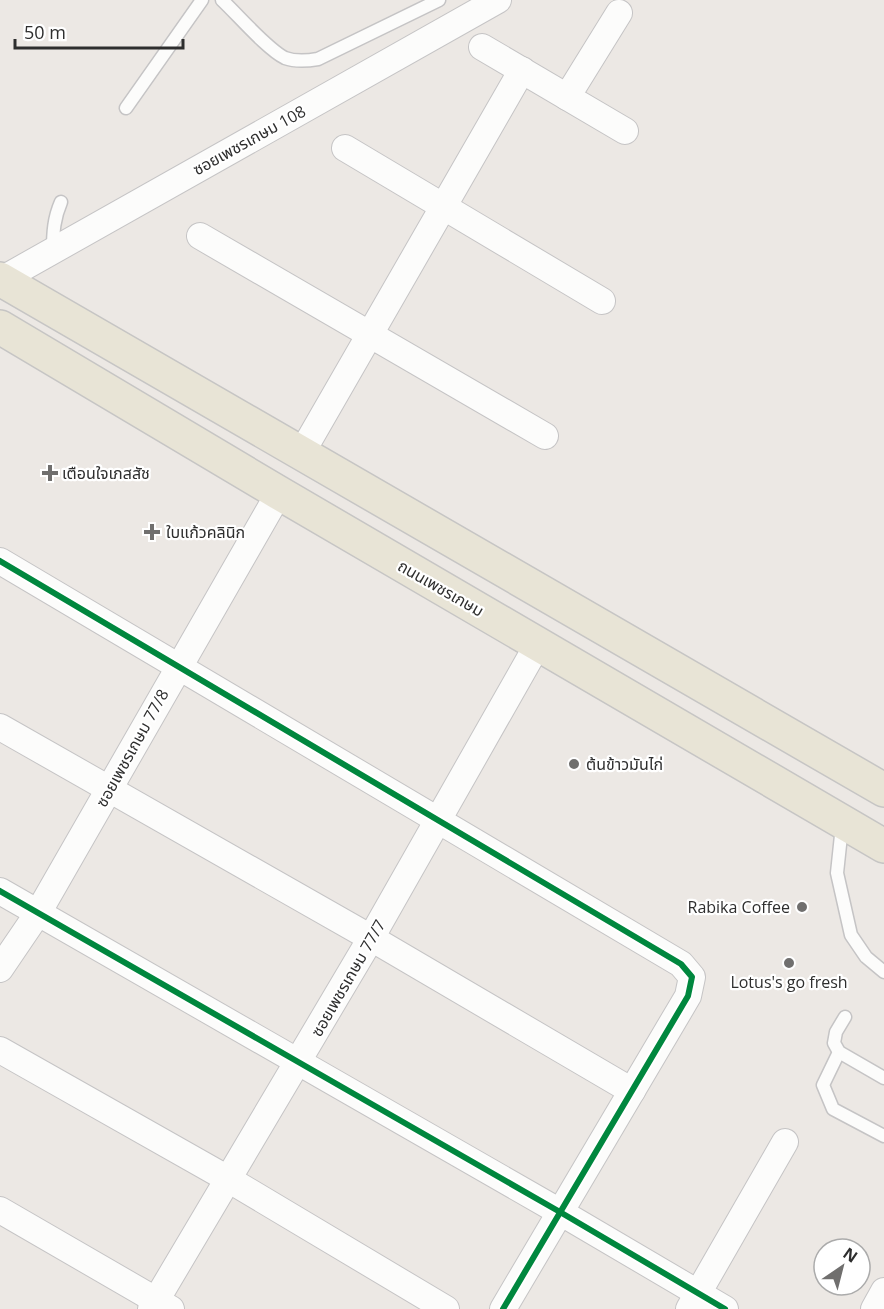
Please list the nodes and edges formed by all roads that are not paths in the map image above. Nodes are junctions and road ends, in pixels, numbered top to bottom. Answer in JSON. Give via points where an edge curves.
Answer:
{"nodes":[{"id":1,"x":202,"y":0,"type":"edge"},
{"id":2,"x":222,"y":0,"type":"edge"},
{"id":3,"x":439,"y":0,"type":"edge"},
{"id":4,"x":498,"y":0,"type":"edge"},
{"id":5,"x":619,"y":14,"type":"dead end"},
{"id":6,"x":482,"y":47,"type":"dead end"},
{"id":7,"x":522,"y":70,"type":"junction"},
{"id":8,"x":567,"y":97,"type":"junction"},
{"id":9,"x":126,"y":108,"type":"dead end"},
{"id":10,"x":625,"y":130,"type":"dead end"},
{"id":11,"x":345,"y":148,"type":"dead end"},
{"id":12,"x":61,"y":202,"type":"dead end"},
{"id":13,"x":442,"y":206,"type":"junction"},
{"id":14,"x":200,"y":236,"type":"dead end"},
{"id":15,"x":53,"y":250,"type":"junction"},
{"id":16,"x":0,"y":279,"type":"edge"},
{"id":17,"x":602,"y":301,"type":"dead end"},
{"id":18,"x":0,"y":327,"type":"edge"},
{"id":19,"x":369,"y":334,"type":"junction"},
{"id":20,"x":545,"y":436,"type":"dead end"},
{"id":21,"x":301,"y":454,"type":"junction"},
{"id":22,"x":279,"y":493,"type":"junction"},
{"id":23,"x":0,"y":561,"type":"edge"},
{"id":24,"x":538,"y":644,"type":"junction"},
{"id":25,"x":177,"y":668,"type":"junction"},
{"id":26,"x":0,"y":727,"type":"edge"},
{"id":27,"x":109,"y":789,"type":"junction"},
{"id":28,"x":884,"y":790,"type":"edge"},
{"id":29,"x":438,"y":820,"type":"junction"},
{"id":30,"x":842,"y":822,"type":"junction"},
{"id":31,"x":884,"y":846,"type":"edge"},
{"id":32,"x":0,"y":891,"type":"edge"},
{"id":33,"x":38,"y":913,"type":"junction"},
{"id":34,"x":371,"y":938,"type":"junction"},
{"id":35,"x":0,"y":969,"type":"edge"},
{"id":36,"x":876,"y":970,"type":"edge"},
{"id":37,"x":844,"y":1017,"type":"dead end"},
{"id":38,"x":0,"y":1050,"type":"edge"},
{"id":39,"x":839,"y":1052,"type":"junction"},
{"id":40,"x":299,"y":1061,"type":"junction"},
{"id":41,"x":884,"y":1078,"type":"edge"},
{"id":42,"x":632,"y":1091,"type":"junction"},
{"id":43,"x":884,"y":1137,"type":"edge"},
{"id":44,"x":785,"y":1142,"type":"dead end"},
{"id":45,"x":228,"y":1179,"type":"junction"},
{"id":46,"x":0,"y":1210,"type":"edge"},
{"id":47,"x":560,"y":1212,"type":"junction"},
{"id":48,"x":884,"y":1291,"type":"edge"},
{"id":49,"x":694,"y":1301,"type":"edge"},
{"id":50,"x":159,"y":1306,"type":"edge"},
{"id":51,"x":446,"y":1309,"type":"edge"},
{"id":52,"x":503,"y":1309,"type":"edge"},
{"id":53,"x":725,"y":1309,"type":"edge"},
{"id":54,"x":874,"y":1309,"type":"edge"}],
"edges":[{"from":1,"to":9,"type":"lane"},
{"from":2,"to":3,"type":"lane","via":[[272,48],[286,58],[302,61],[318,59]]},
{"from":4,"to":15,"type":"street","name":"ซอยเพชรเกษม 108"},
{"from":5,"to":8,"type":"street"},
{"from":6,"to":7,"type":"street"},
{"from":7,"to":8,"type":"street"},
{"from":7,"to":13,"type":"street"},
{"from":8,"to":10,"type":"street"},
{"from":11,"to":13,"type":"street"},
{"from":12,"to":15,"type":"lane","via":[[54,222]]},
{"from":13,"to":17,"type":"street"},
{"from":13,"to":19,"type":"street"},
{"from":14,"to":19,"type":"street"},
{"from":15,"to":16,"type":"street","name":"ซอยเพชรเกษม 108"},
{"from":16,"to":21,"type":"main road"},
{"from":18,"to":22,"type":"main road","name":"ถนนเพชรเกษม"},
{"from":19,"to":20,"type":"street"},
{"from":19,"to":21,"type":"street"},
{"from":21,"to":28,"type":"main road"},
{"from":22,"to":24,"type":"main road","name":"ถนนเพชรเกษม"},
{"from":22,"to":25,"type":"street","name":"ซอยเพชรเกษม 77/8"},
{"from":23,"to":25,"type":"street"},
{"from":24,"to":29,"type":"street","name":"ซอยเพชรเกษม 77/7"},
{"from":24,"to":30,"type":"main road","name":"ถนนเพชรเกษม"},
{"from":25,"to":27,"type":"street","name":"ซอยเพชรเกษม 77/8"},
{"from":25,"to":29,"type":"street"},
{"from":26,"to":27,"type":"street"},
{"from":27,"to":33,"type":"street","name":"ซอยเพชรเกษม 77/8"},
{"from":27,"to":34,"type":"street"},
{"from":29,"to":34,"type":"street","name":"ซอยเพชรเกษม 77/7"},
{"from":29,"to":42,"type":"street","via":[[681,964],[692,977],[688,996]]},
{"from":30,"to":31,"type":"main road","name":"ถนนเพชรเกษม"},
{"from":30,"to":36,"type":"lane","via":[[837,873],[851,935]]},
{"from":32,"to":33,"type":"street"},
{"from":33,"to":35,"type":"street","name":"ซอยเพชรเกษม 77/8"},
{"from":33,"to":40,"type":"street"},
{"from":34,"to":40,"type":"street","name":"ซอยเพชรเกษม 77/7"},
{"from":34,"to":42,"type":"street"},
{"from":37,"to":39,"type":"lane","via":[[834,1043]]},
{"from":38,"to":45,"type":"street"},
{"from":39,"to":41,"type":"lane"},
{"from":39,"to":43,"type":"lane","via":[[824,1085],[833,1110]]},
{"from":40,"to":45,"type":"street","name":"ซอยเพชรเกษม 77/7"},
{"from":40,"to":47,"type":"street"},
{"from":42,"to":47,"type":"street"},
{"from":44,"to":49,"type":"street"},
{"from":45,"to":50,"type":"street","name":"ซอยเพชรเกษม 77/7"},
{"from":45,"to":51,"type":"street"},
{"from":46,"to":50,"type":"street"},
{"from":47,"to":49,"type":"street"},
{"from":47,"to":52,"type":"street"},
{"from":48,"to":54,"type":"street"},
{"from":49,"to":53,"type":"street"}]}
